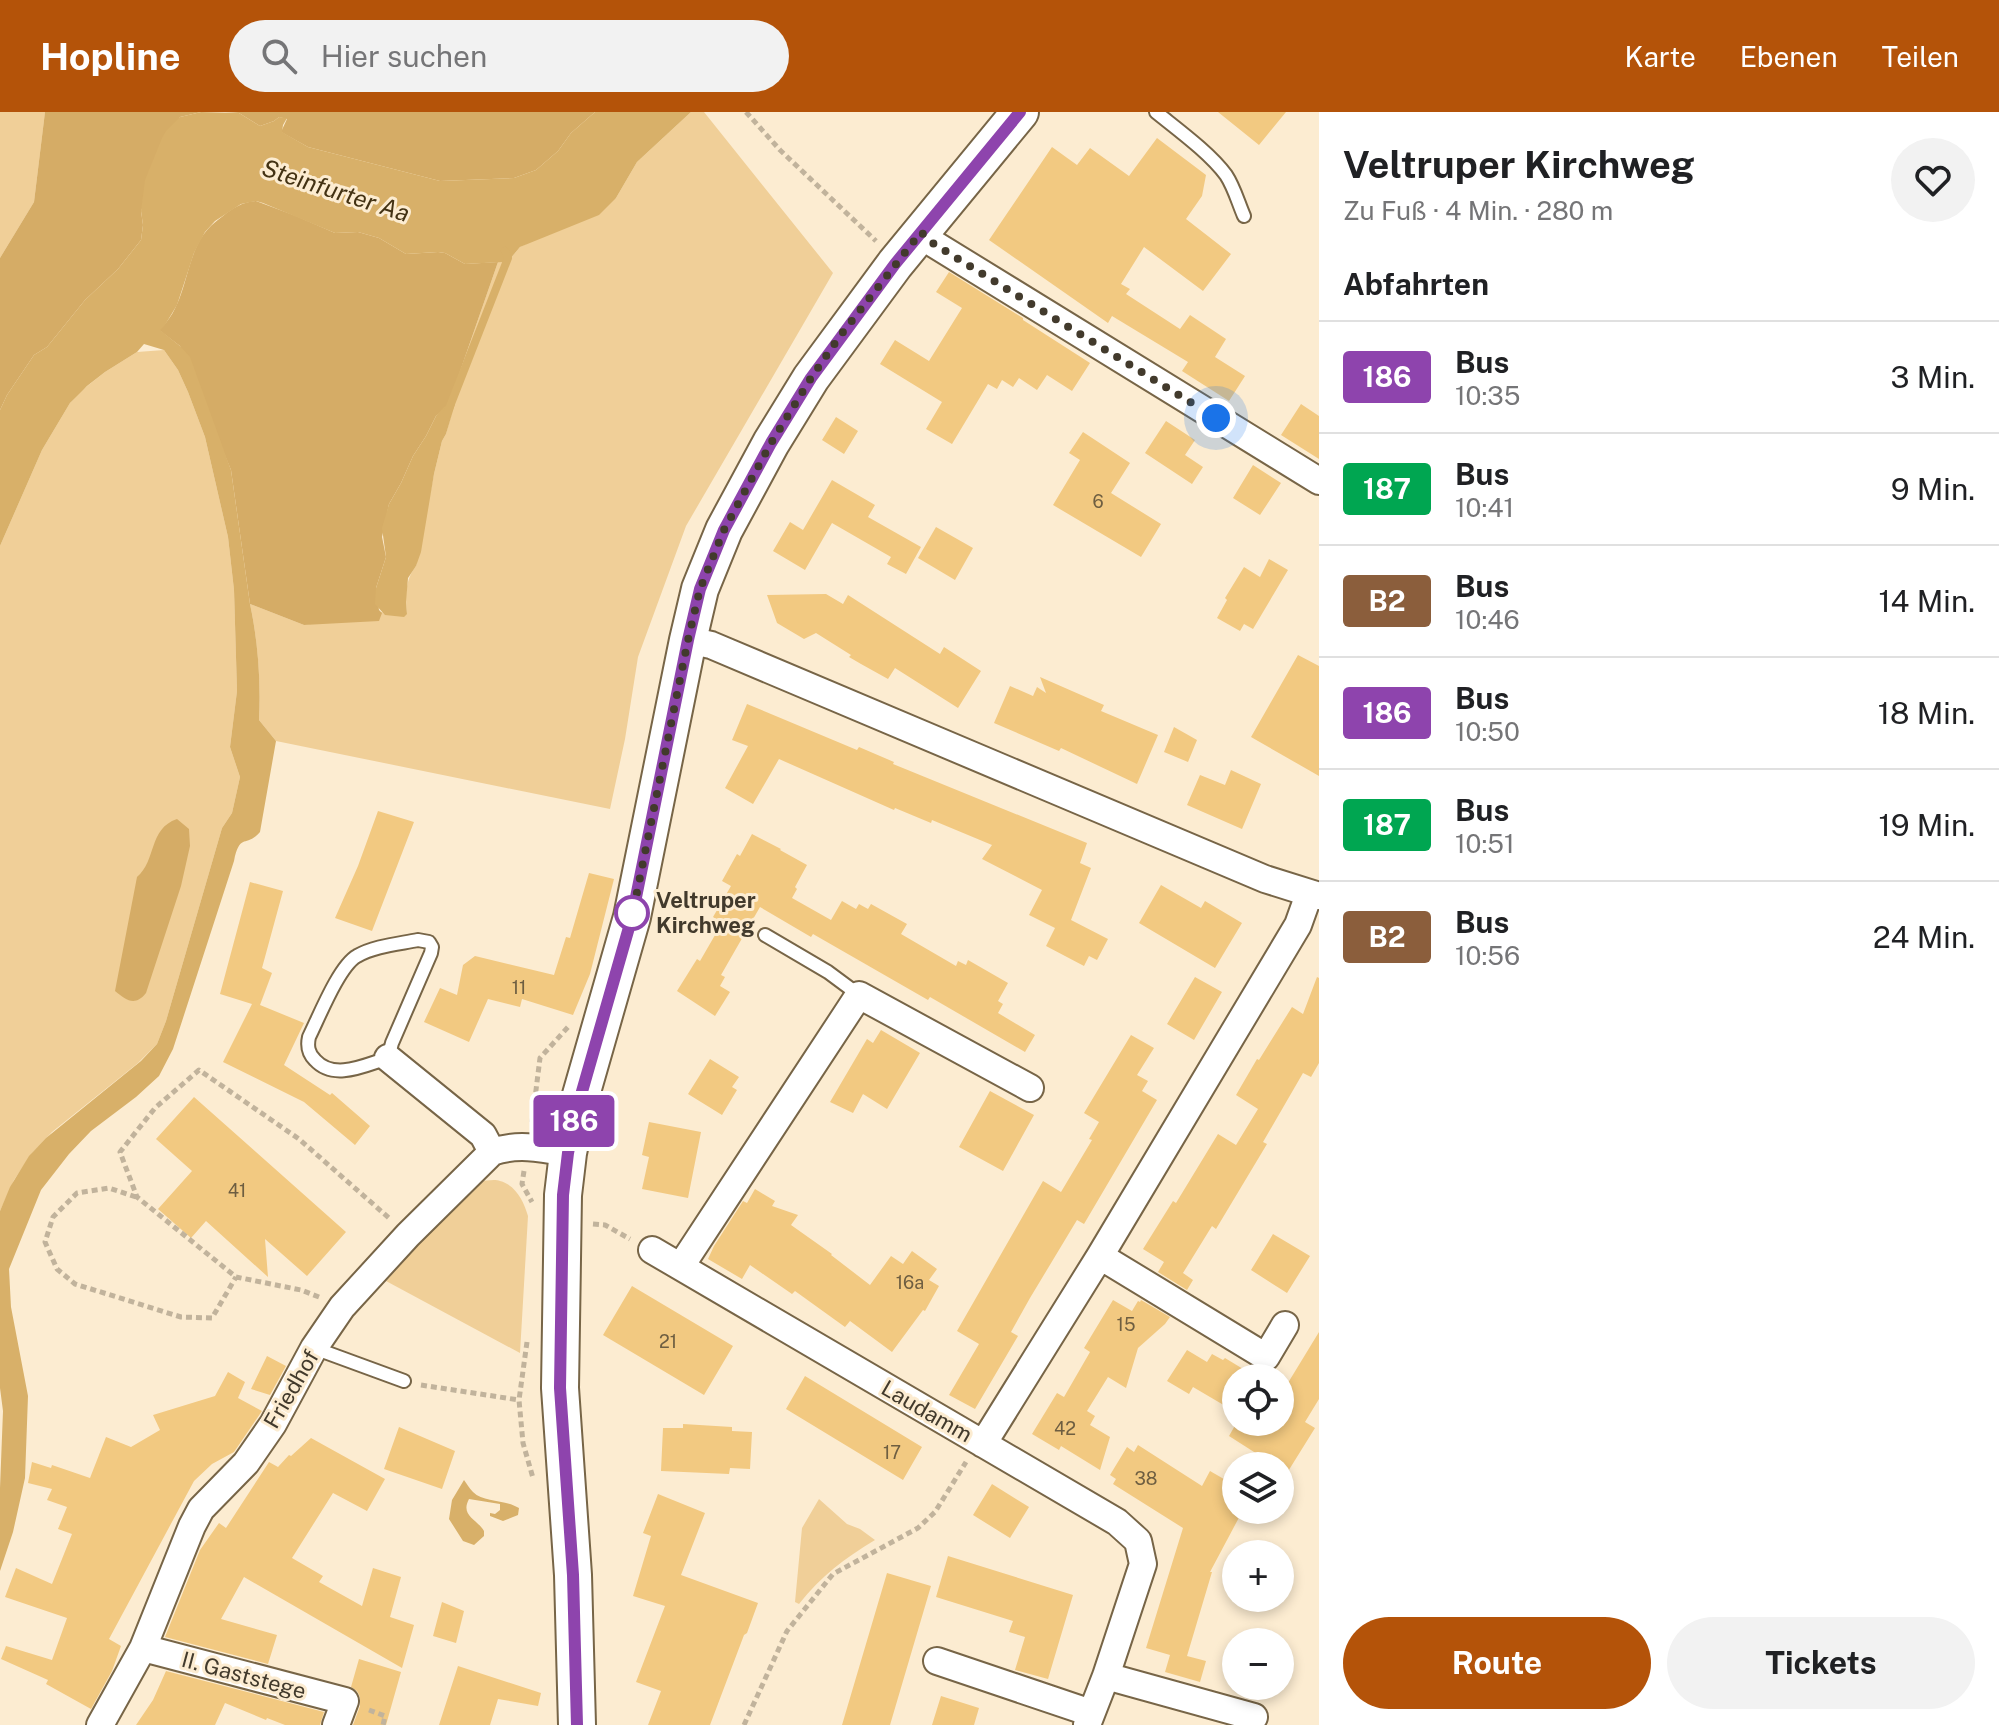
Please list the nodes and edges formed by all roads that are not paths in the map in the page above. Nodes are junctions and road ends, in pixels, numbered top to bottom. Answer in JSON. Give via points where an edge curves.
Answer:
{"nodes":[{"id":1,"x":1020,"y":112,"type":"edge"},
{"id":2,"x":1156,"y":112,"type":"edge"},
{"id":3,"x":1244,"y":216,"type":"dead end"},
{"id":4,"x":921,"y":232,"type":"junction"},
{"id":5,"x":1319,"y":481,"type":"edge"},
{"id":6,"x":688,"y":640,"type":"junction"},
{"id":7,"x":1314,"y":895,"type":"edge"},
{"id":8,"x":765,"y":935,"type":"dead end"},
{"id":9,"x":859,"y":995,"type":"junction"},
{"id":10,"x":388,"y":1058,"type":"junction"},
{"id":11,"x":1030,"y":1088,"type":"dead end"},
{"id":12,"x":492,"y":1152,"type":"junction"},
{"id":13,"x":568,"y":1153,"type":"junction"},
{"id":14,"x":652,"y":1250,"type":"road end"},
{"id":15,"x":1100,"y":1256,"type":"junction"},
{"id":16,"x":681,"y":1266,"type":"junction"},
{"id":17,"x":1285,"y":1325,"type":"dead end"},
{"id":18,"x":314,"y":1348,"type":"junction"},
{"id":19,"x":404,"y":1381,"type":"road end"},
{"id":20,"x":983,"y":1444,"type":"junction"},
{"id":21,"x":143,"y":1648,"type":"junction"},
{"id":22,"x":937,"y":1661,"type":"dead end"},
{"id":23,"x":1106,"y":1676,"type":"junction"},
{"id":24,"x":340,"y":1713,"type":"edge"},
{"id":25,"x":1254,"y":1717,"type":"dead end"},
{"id":26,"x":1089,"y":1719,"type":"edge"},
{"id":27,"x":100,"y":1725,"type":"edge"},
{"id":28,"x":577,"y":1725,"type":"edge"}],
"edges":[{"from":1,"to":4,"type":"main road"},
{"from":2,"to":3,"type":"lane","via":[[1225,175]]},
{"from":4,"to":5,"type":"street"},
{"from":4,"to":6,"type":"main road","via":[[811,378],[771,443],[724,530],[700,589]]},
{"from":6,"to":7,"type":"street","via":[[711,645]]},
{"from":6,"to":13,"type":"main road","via":[[632,917]]},
{"from":7,"to":15,"type":"street","name":"Laudamm"},
{"from":8,"to":9,"type":"lane"},
{"from":9,"to":11,"type":"street"},
{"from":9,"to":16,"type":"street"},
{"from":10,"to":10,"type":"lane","via":[[331,1070],[317,1063],[307,1045],[350,961],[369,951],[424,940],[431,953]]},
{"from":10,"to":12,"type":"street","via":[[483,1135]]},
{"from":12,"to":13,"type":"street","via":[[528,1146]]},
{"from":12,"to":18,"type":"street","name":"Friedhof","via":[[342,1307]]},
{"from":13,"to":28,"type":"main road","via":[[560,1388]]},
{"from":14,"to":16,"type":"street","name":"Laudamm"},
{"from":15,"to":17,"type":"street","via":[[1266,1357]]},
{"from":15,"to":20,"type":"street","name":"Laudamm"},
{"from":16,"to":20,"type":"street","name":"Laudamm"},
{"from":18,"to":19,"type":"lane"},
{"from":18,"to":21,"type":"street","name":"Friedhof","via":[[246,1463],[201,1509]]},
{"from":20,"to":23,"type":"street","via":[[1117,1522],[1138,1541],[1143,1564]]},
{"from":21,"to":24,"type":"street","name":"II. Gaststege"},
{"from":21,"to":27,"type":"street","name":"Friedhof"},
{"from":22,"to":26,"type":"street"},
{"from":23,"to":25,"type":"street"},
{"from":23,"to":26,"type":"street"}]}
